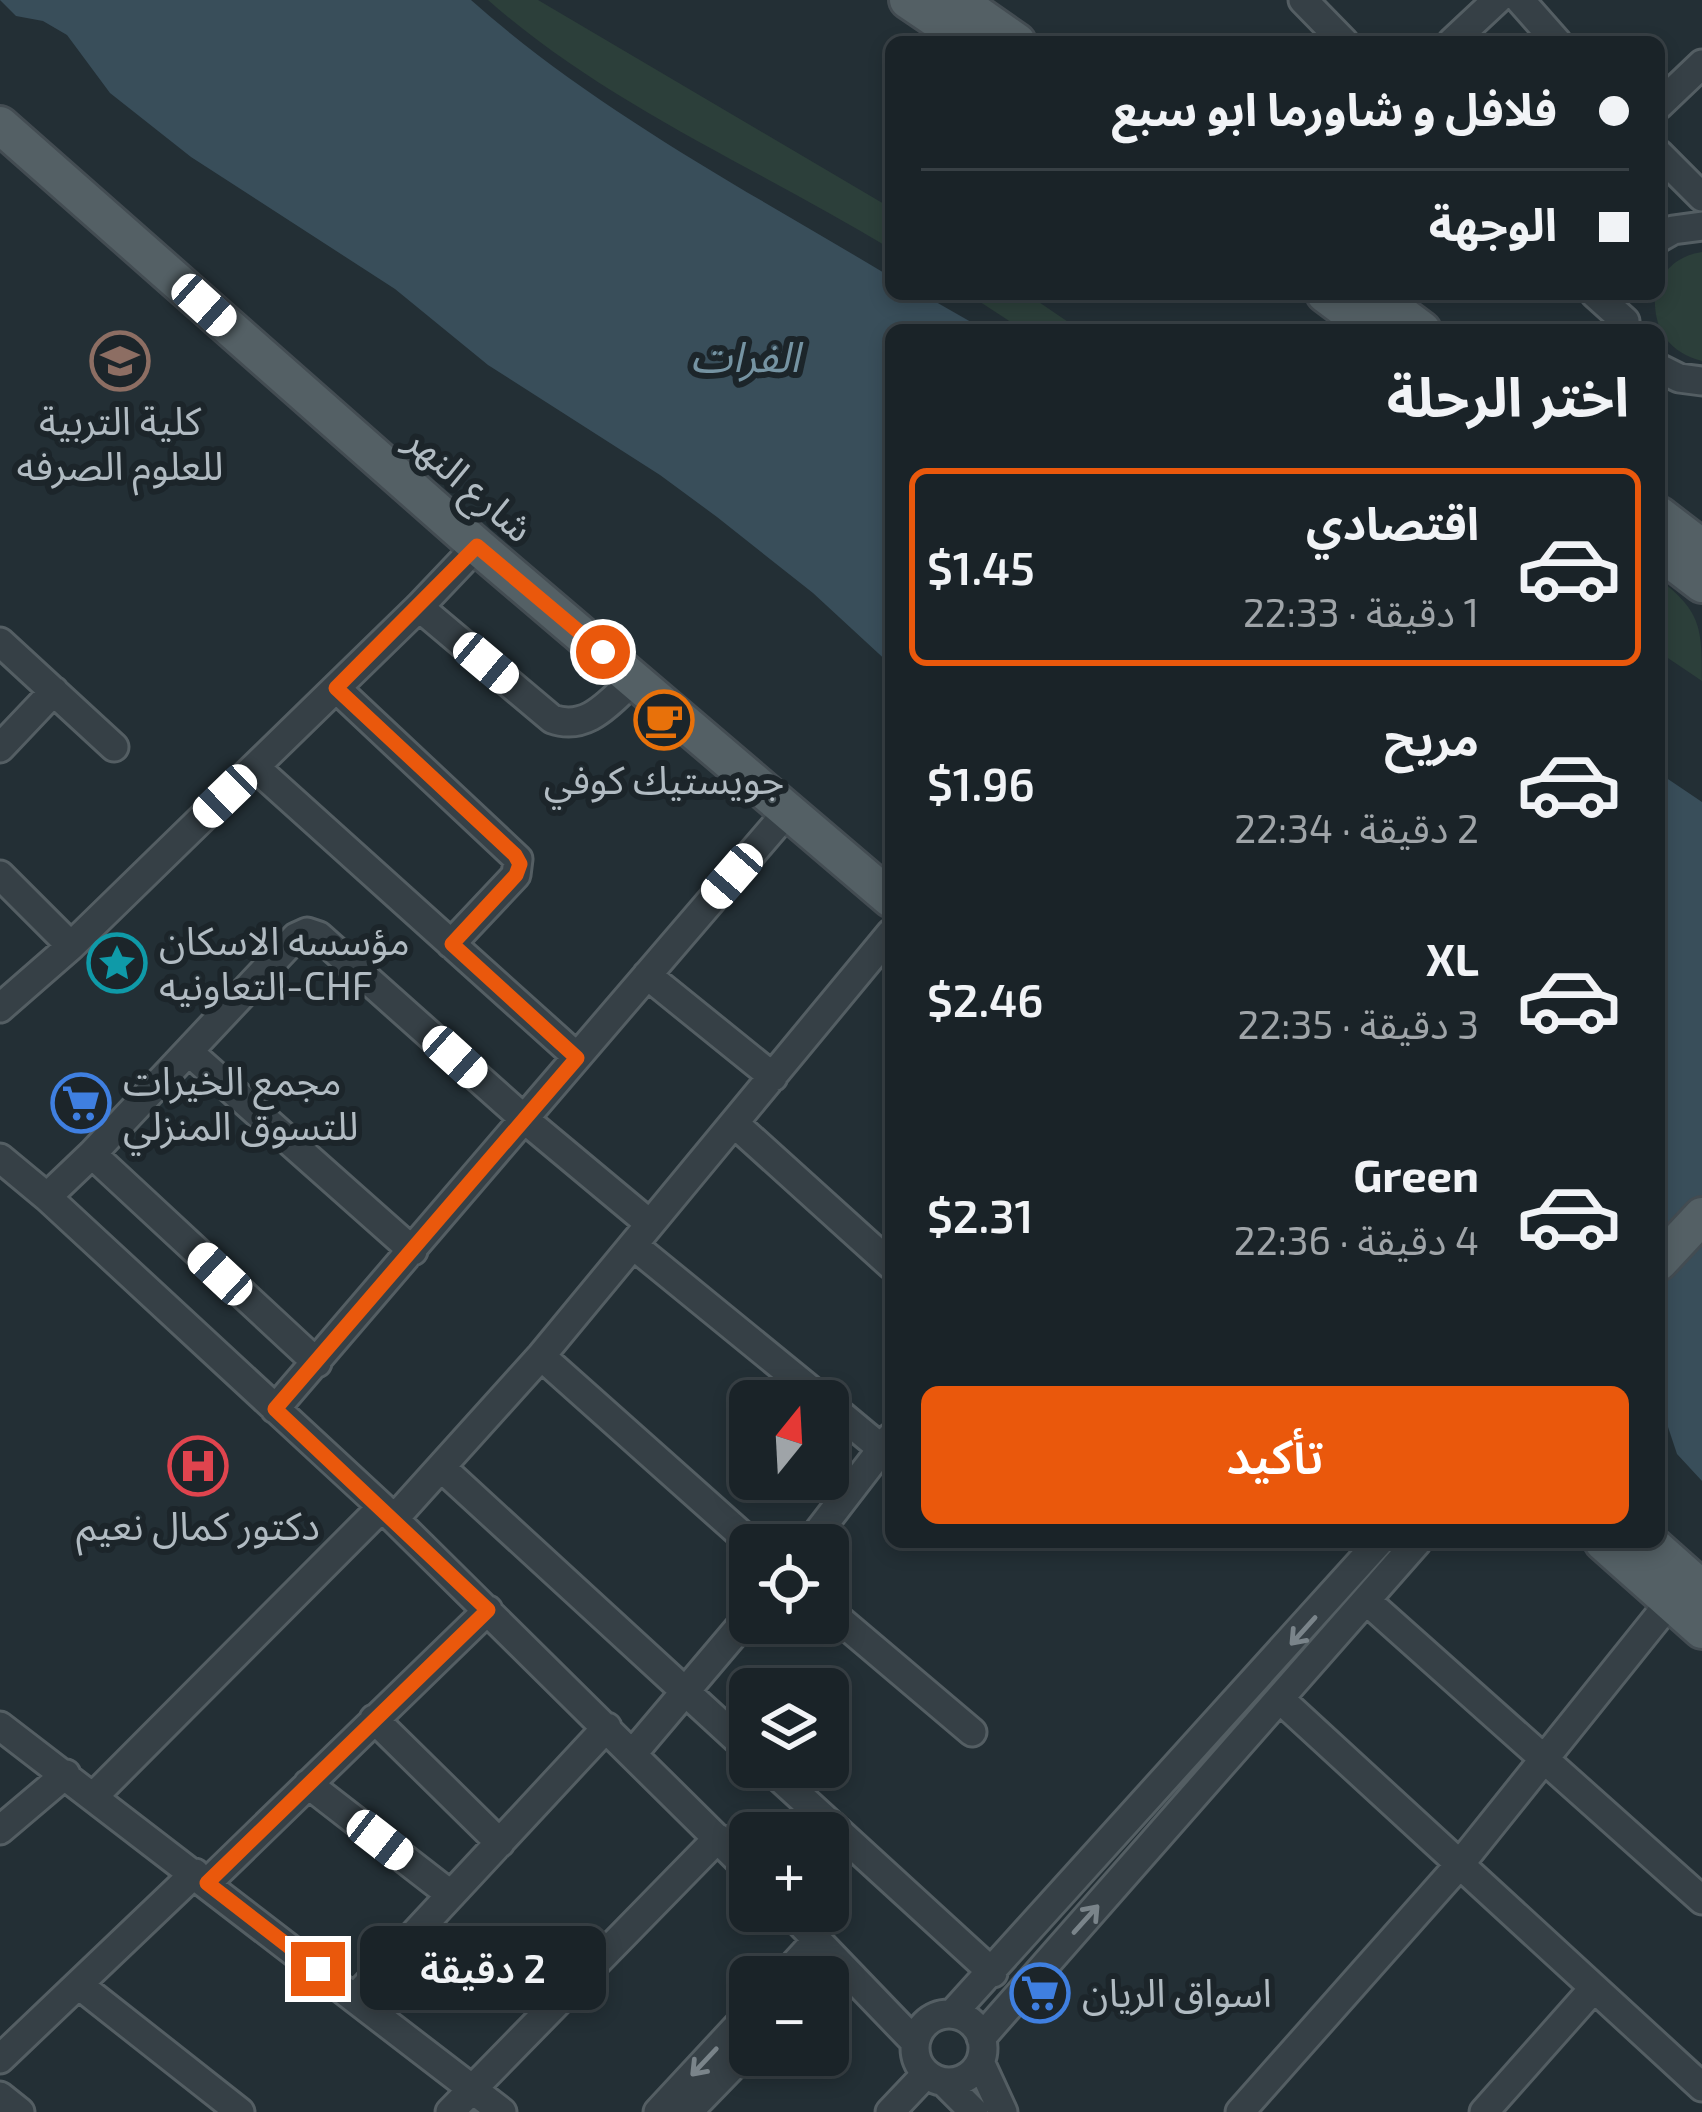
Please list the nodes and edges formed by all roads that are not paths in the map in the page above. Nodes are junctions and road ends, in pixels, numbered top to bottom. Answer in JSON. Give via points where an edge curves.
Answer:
{"nodes":[{"id":1,"x":908,"y":0,"type":"edge"},
{"id":2,"x":957,"y":0,"type":"edge"},
{"id":3,"x":1303,"y":0,"type":"edge"},
{"id":4,"x":1497,"y":0,"type":"edge"},
{"id":5,"x":1520,"y":0,"type":"edge"},
{"id":6,"x":961,"y":36,"type":"edge"},
{"id":7,"x":1007,"y":36,"type":"edge"},
{"id":8,"x":1338,"y":36,"type":"edge"},
{"id":9,"x":1458,"y":36,"type":"edge"},
{"id":10,"x":1552,"y":36,"type":"edge"},
{"id":11,"x":1702,"y":64,"type":"edge"},
{"id":12,"x":1665,"y":99,"type":"edge"},
{"id":13,"x":0,"y":125,"type":"edge"},
{"id":14,"x":1665,"y":160,"type":"edge"},
{"id":15,"x":1702,"y":197,"type":"edge"},
{"id":16,"x":1702,"y":226,"type":"edge"},
{"id":17,"x":1665,"y":235,"type":"edge"},
{"id":18,"x":1333,"y":300,"type":"edge"},
{"id":19,"x":1382,"y":300,"type":"edge"},
{"id":20,"x":1365,"y":324,"type":"edge"},
{"id":21,"x":1414,"y":324,"type":"edge"},
{"id":22,"x":1665,"y":371,"type":"edge"},
{"id":23,"x":1702,"y":381,"type":"edge"},
{"id":24,"x":1665,"y":520,"type":"edge"},
{"id":25,"x":477,"y":546,"type":"junction"},
{"id":26,"x":1702,"y":548,"type":"edge"},
{"id":27,"x":1665,"y":555,"type":"edge"},
{"id":28,"x":1702,"y":584,"type":"edge"},
{"id":29,"x":419,"y":608,"type":"junction"},
{"id":30,"x":0,"y":642,"type":"edge"},
{"id":31,"x":635,"y":679,"type":"junction"},
{"id":32,"x":336,"y":688,"type":"junction"},
{"id":33,"x":54,"y":691,"type":"junction"},
{"id":34,"x":114,"y":747,"type":"dead end"},
{"id":35,"x":0,"y":748,"type":"edge"},
{"id":36,"x":255,"y":766,"type":"junction"},
{"id":37,"x":788,"y":811,"type":"junction"},
{"id":38,"x":0,"y":875,"type":"edge"},
{"id":39,"x":885,"y":894,"type":"edge"},
{"id":40,"x":885,"y":940,"type":"edge"},
{"id":41,"x":452,"y":944,"type":"junction"},
{"id":42,"x":71,"y":946,"type":"junction"},
{"id":43,"x":647,"y":975,"type":"junction"},
{"id":44,"x":0,"y":1008,"type":"edge"},
{"id":45,"x":189,"y":1052,"type":"junction"},
{"id":46,"x":577,"y":1058,"type":"junction"},
{"id":47,"x":773,"y":1077,"type":"junction"},
{"id":48,"x":523,"y":1118,"type":"junction"},
{"id":49,"x":734,"y":1123,"type":"junction"},
{"id":50,"x":92,"y":1154,"type":"junction"},
{"id":51,"x":0,"y":1158,"type":"edge"},
{"id":52,"x":47,"y":1196,"type":"junction"},
{"id":53,"x":1702,"y":1216,"type":"edge"},
{"id":54,"x":642,"y":1234,"type":"junction"},
{"id":55,"x":413,"y":1251,"type":"junction"},
{"id":56,"x":1665,"y":1256,"type":"edge"},
{"id":57,"x":885,"y":1260,"type":"edge"},
{"id":58,"x":541,"y":1356,"type":"junction"},
{"id":59,"x":317,"y":1363,"type":"junction"},
{"id":60,"x":801,"y":1380,"type":"edge"},
{"id":61,"x":275,"y":1409,"type":"junction"},
{"id":62,"x":849,"y":1418,"type":"edge"},
{"id":63,"x":885,"y":1442,"type":"edge"},
{"id":64,"x":885,"y":1444,"type":"edge"},
{"id":65,"x":443,"y":1469,"type":"junction"},
{"id":66,"x":388,"y":1513,"type":"junction"},
{"id":67,"x":729,"y":1524,"type":"edge"},
{"id":68,"x":824,"y":1524,"type":"edge"},
{"id":69,"x":1374,"y":1548,"type":"edge"},
{"id":70,"x":1412,"y":1548,"type":"edge"},
{"id":71,"x":1612,"y":1548,"type":"edge"},
{"id":72,"x":1653,"y":1548,"type":"edge"},
{"id":73,"x":1686,"y":1595,"type":"edge"},
{"id":74,"x":1368,"y":1602,"type":"junction"},
{"id":75,"x":488,"y":1610,"type":"junction"},
{"id":76,"x":849,"y":1628,"type":"edge"},
{"id":77,"x":1702,"y":1630,"type":"edge"},
{"id":78,"x":729,"y":1640,"type":"edge"},
{"id":79,"x":685,"y":1692,"type":"junction"},
{"id":80,"x":1281,"y":1700,"type":"junction"},
{"id":81,"x":374,"y":1718,"type":"junction"},
{"id":82,"x":0,"y":1726,"type":"edge"},
{"id":83,"x":607,"y":1727,"type":"junction"},
{"id":84,"x":729,"y":1732,"type":"edge"},
{"id":85,"x":972,"y":1732,"type":"dead end"},
{"id":86,"x":634,"y":1752,"type":"junction"},
{"id":87,"x":1544,"y":1759,"type":"junction"},
{"id":88,"x":65,"y":1774,"type":"junction"},
{"id":89,"x":308,"y":1784,"type":"junction"},
{"id":90,"x":791,"y":1788,"type":"edge"},
{"id":91,"x":94,"y":1796,"type":"junction"},
{"id":92,"x":0,"y":1830,"type":"edge"},
{"id":93,"x":718,"y":1838,"type":"junction"},
{"id":94,"x":500,"y":1843,"type":"junction"},
{"id":95,"x":729,"y":1849,"type":"edge"},
{"id":96,"x":1460,"y":1864,"type":"junction"},
{"id":97,"x":201,"y":1878,"type":"junction"},
{"id":98,"x":452,"y":1895,"type":"junction"},
{"id":99,"x":1702,"y":1900,"type":"edge"},
{"id":100,"x":993,"y":1972,"type":"junction"},
{"id":101,"x":849,"y":1982,"type":"edge"},
{"id":102,"x":79,"y":1985,"type":"junction"},
{"id":103,"x":1594,"y":1988,"type":"junction"},
{"id":104,"x":355,"y":1998,"type":"junction"},
{"id":105,"x":952,"y":2014,"type":"junction"},
{"id":106,"x":729,"y":2035,"type":"edge"},
{"id":107,"x":915,"y":2042,"type":"junction"},
{"id":108,"x":980,"y":2050,"type":"junction"},
{"id":109,"x":0,"y":2059,"type":"edge"},
{"id":110,"x":729,"y":2070,"type":"edge"},
{"id":111,"x":935,"y":2078,"type":"junction"},
{"id":112,"x":1702,"y":2087,"type":"edge"},
{"id":113,"x":471,"y":2088,"type":"junction"},
{"id":114,"x":0,"y":2096,"type":"edge"},
{"id":115,"x":1246,"y":2110,"type":"edge"},
{"id":116,"x":20,"y":2112,"type":"edge"},
{"id":117,"x":240,"y":2112,"type":"edge"},
{"id":118,"x":449,"y":2112,"type":"edge"},
{"id":119,"x":502,"y":2112,"type":"edge"},
{"id":120,"x":658,"y":2112,"type":"edge"},
{"id":121,"x":688,"y":2112,"type":"edge"},
{"id":122,"x":890,"y":2112,"type":"edge"},
{"id":123,"x":974,"y":2112,"type":"edge"},
{"id":124,"x":1003,"y":2112,"type":"edge"},
{"id":125,"x":1484,"y":2112,"type":"edge"}],
"edges":[{"from":1,"to":6,"type":"main road"},
{"from":2,"to":7,"type":"main road"},
{"from":3,"to":8,"type":"street"},
{"from":4,"to":9,"type":"street"},
{"from":5,"to":10,"type":"street"},
{"from":11,"to":12,"type":"street"},
{"from":13,"to":25,"type":"main road","name":"شارع النهر"},
{"from":14,"to":15,"type":"street"},
{"from":16,"to":17,"type":"street"},
{"from":18,"to":20,"type":"main road"},
{"from":19,"to":21,"type":"main road"},
{"from":22,"to":23,"type":"street"},
{"from":24,"to":26,"type":"main road"},
{"from":25,"to":29,"type":"street"},
{"from":25,"to":31,"type":"main road","name":"شارع النهر"},
{"from":27,"to":28,"type":"main road"},
{"from":29,"to":31,"type":"street","via":[[567,725],[592,716]]},
{"from":29,"to":32,"type":"street"},
{"from":30,"to":33,"type":"street"},
{"from":31,"to":37,"type":"main road","name":"شارع النهر"},
{"from":32,"to":36,"type":"street"},
{"from":32,"to":41,"type":"street","via":[[518,860],[516,875]]},
{"from":33,"to":34,"type":"street"},
{"from":33,"to":35,"type":"street"},
{"from":36,"to":41,"type":"street"},
{"from":36,"to":42,"type":"street"},
{"from":37,"to":39,"type":"main road","name":"شارع النهر"},
{"from":37,"to":43,"type":"street"},
{"from":38,"to":42,"type":"street"},
{"from":40,"to":47,"type":"street"},
{"from":41,"to":46,"type":"street"},
{"from":42,"to":44,"type":"street"},
{"from":43,"to":46,"type":"street"},
{"from":43,"to":47,"type":"street"},
{"from":45,"to":48,"type":"street","via":[[307,932]]},
{"from":45,"to":50,"type":"street"},
{"from":45,"to":55,"type":"street"},
{"from":46,"to":48,"type":"street"},
{"from":47,"to":49,"type":"street"},
{"from":48,"to":54,"type":"street"},
{"from":48,"to":55,"type":"street"},
{"from":49,"to":54,"type":"street"},
{"from":49,"to":57,"type":"street"},
{"from":50,"to":52,"type":"street"},
{"from":50,"to":59,"type":"street"},
{"from":51,"to":52,"type":"street"},
{"from":52,"to":61,"type":"street"},
{"from":53,"to":56,"type":"main road"},
{"from":54,"to":58,"type":"street"},
{"from":54,"to":60,"type":"street"},
{"from":55,"to":59,"type":"street"},
{"from":58,"to":65,"type":"street"},
{"from":58,"to":67,"type":"street"},
{"from":59,"to":61,"type":"street"},
{"from":61,"to":66,"type":"street"},
{"from":62,"to":63,"type":"street"},
{"from":64,"to":68,"type":"street"},
{"from":65,"to":66,"type":"street"},
{"from":65,"to":79,"type":"street"},
{"from":66,"to":75,"type":"street"},
{"from":66,"to":91,"type":"street"},
{"from":69,"to":100,"type":"street","one_way":true},
{"from":70,"to":74,"type":"street"},
{"from":71,"to":73,"type":"main road"},
{"from":72,"to":73,"type":"main road"},
{"from":73,"to":77,"type":"main road"},
{"from":73,"to":87,"type":"street"},
{"from":74,"to":80,"type":"street"},
{"from":74,"to":87,"type":"street"},
{"from":75,"to":81,"type":"street"},
{"from":75,"to":83,"type":"street"},
{"from":76,"to":85,"type":"street"},
{"from":78,"to":79,"type":"street"},
{"from":79,"to":84,"type":"street"},
{"from":79,"to":86,"type":"street"},
{"from":80,"to":96,"type":"street"},
{"from":108,"to":80,"type":"street","one_way":true},
{"from":81,"to":89,"type":"street"},
{"from":81,"to":94,"type":"street"},
{"from":82,"to":88,"type":"street"},
{"from":83,"to":86,"type":"street"},
{"from":83,"to":94,"type":"street"},
{"from":86,"to":93,"type":"street"},
{"from":87,"to":96,"type":"street"},
{"from":87,"to":99,"type":"street"},
{"from":88,"to":91,"type":"street"},
{"from":88,"to":92,"type":"street"},
{"from":89,"to":97,"type":"street"},
{"from":89,"to":98,"type":"street"},
{"from":90,"to":100,"type":"street"},
{"from":91,"to":97,"type":"street"},
{"from":93,"to":95,"type":"street"},
{"from":93,"to":113,"type":"street"},
{"from":94,"to":98,"type":"street"},
{"from":96,"to":103,"type":"street"},
{"from":96,"to":115,"type":"street"},
{"from":97,"to":102,"type":"street"},
{"from":97,"to":104,"type":"street"},
{"from":98,"to":104,"type":"street"},
{"from":100,"to":105,"type":"street"},
{"from":101,"to":107,"type":"street"},
{"from":102,"to":109,"type":"street"},
{"from":102,"to":117,"type":"street"},
{"from":103,"to":112,"type":"street"},
{"from":103,"to":125,"type":"street"},
{"from":104,"to":113,"type":"street"},
{"from":105,"to":107,"type":"street","via":[[929,2020]]},
{"from":105,"to":108,"type":"street","via":[[968,2020]]},
{"from":106,"to":120,"type":"street","one_way":true},
{"from":107,"to":111,"type":"street","via":[[916,2059]]},
{"from":108,"to":111,"type":"street","via":[[963,2079]]},
{"from":108,"to":124,"type":"street"},
{"from":110,"to":121,"type":"street"},
{"from":111,"to":122,"type":"street"},
{"from":111,"to":123,"type":"street"},
{"from":113,"to":118,"type":"street"},
{"from":113,"to":119,"type":"street"},
{"from":114,"to":116,"type":"street"}]}
